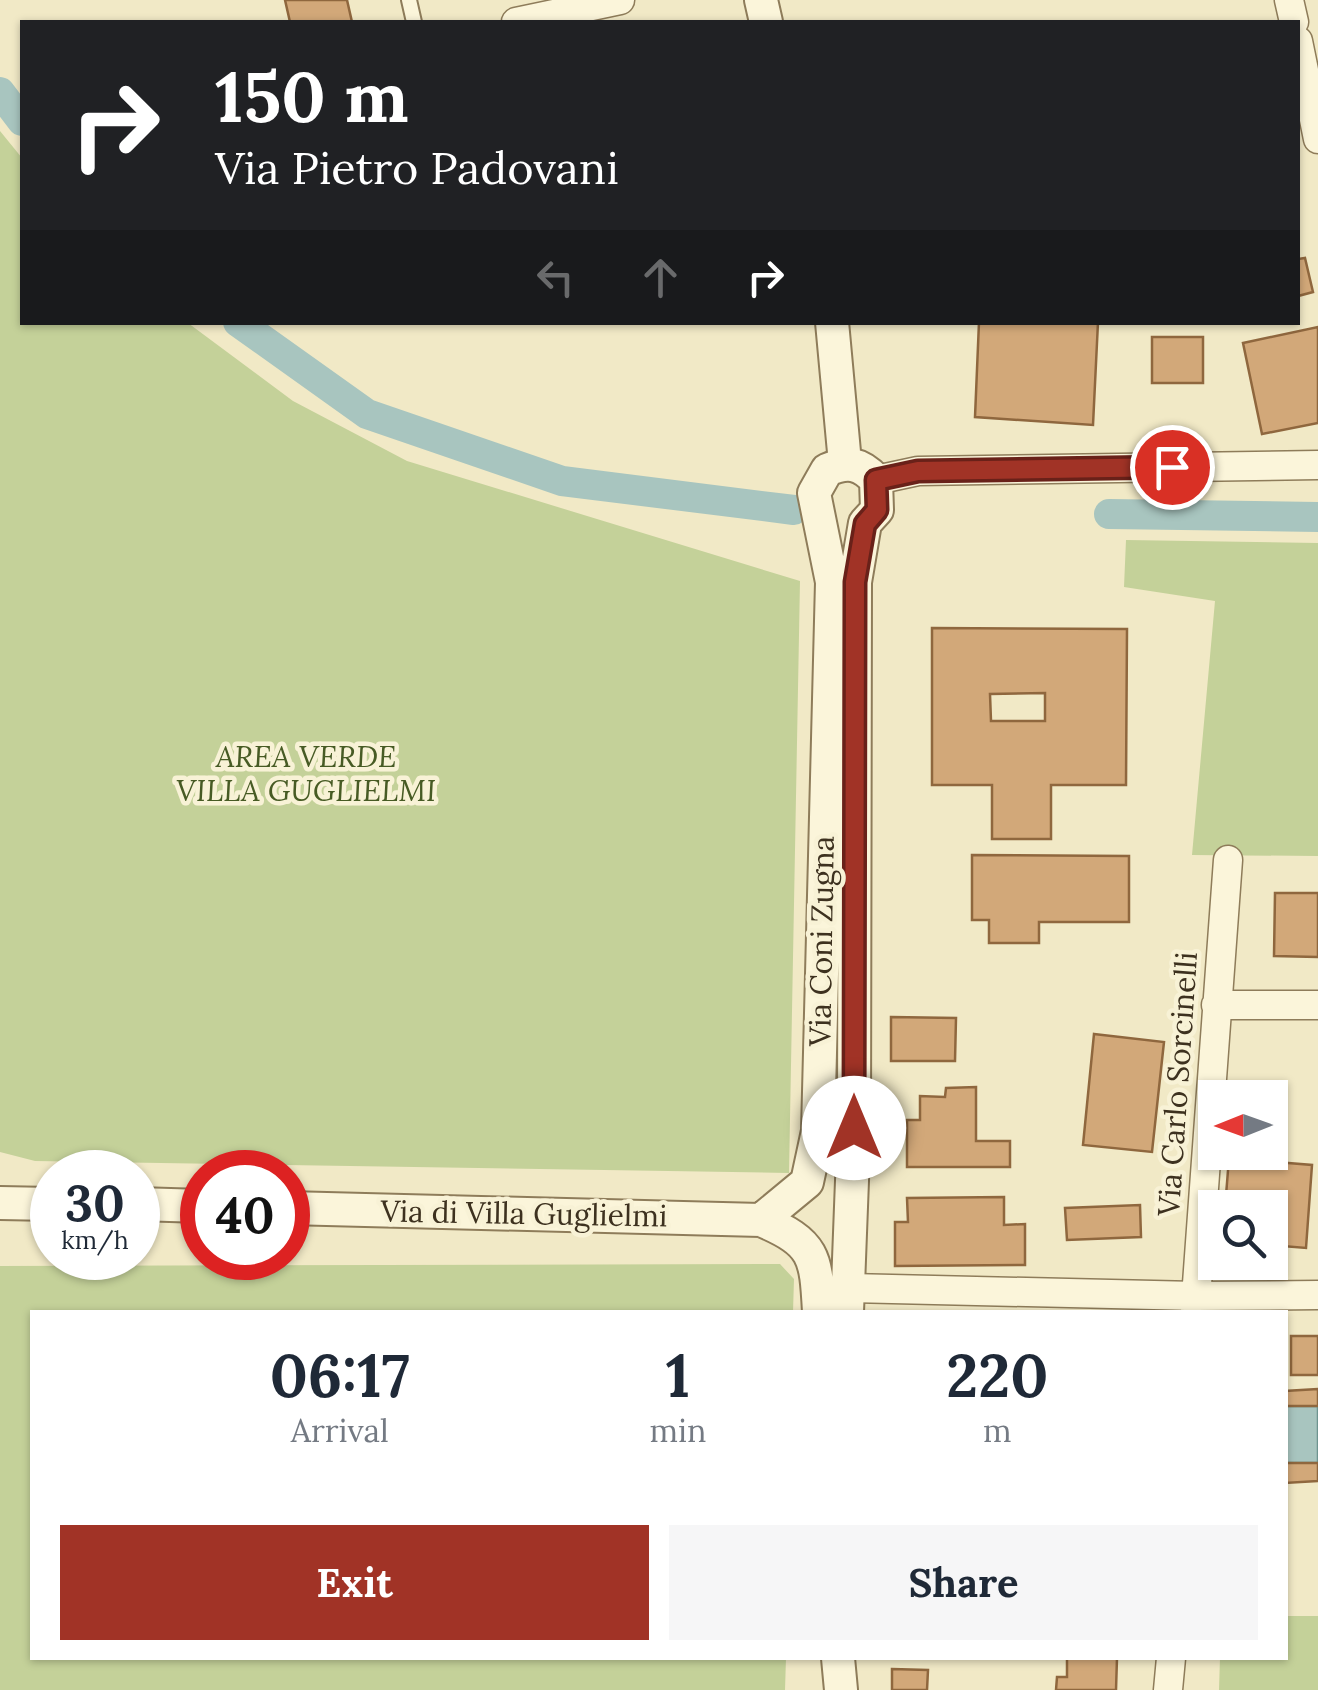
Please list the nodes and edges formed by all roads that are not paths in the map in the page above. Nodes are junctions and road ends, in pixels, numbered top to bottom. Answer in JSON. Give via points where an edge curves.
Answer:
{"nodes":[{"id":1,"x":620,"y":0,"type":"edge"},
{"id":2,"x":525,"y":20,"type":"edge"},
{"id":3,"x":1300,"y":51,"type":"edge"},
{"id":4,"x":1318,"y":139,"type":"edge"},
{"id":5,"x":832,"y":325,"type":"edge"},
{"id":6,"x":845,"y":463,"type":"junction"},
{"id":7,"x":1318,"y":465,"type":"edge"},
{"id":8,"x":876,"y":480,"type":"junction"},
{"id":9,"x":822,"y":518,"type":"junction"},
{"id":10,"x":865,"y":524,"type":"junction"},
{"id":11,"x":1228,"y":860,"type":"dead end"},
{"id":12,"x":1318,"y":1005,"type":"edge"},
{"id":13,"x":1216,"y":1006,"type":"junction"},
{"id":14,"x":0,"y":1204,"type":"edge"},
{"id":15,"x":30,"y":1204,"type":"edge"},
{"id":16,"x":310,"y":1209,"type":"edge"},
{"id":17,"x":761,"y":1220,"type":"junction"},
{"id":18,"x":1318,"y":1295,"type":"edge"},
{"id":19,"x":848,"y":1300,"type":"edge"},
{"id":20,"x":1195,"y":1304,"type":"edge"},
{"id":21,"x":819,"y":1310,"type":"edge"},
{"id":22,"x":824,"y":1660,"type":"edge"},
{"id":23,"x":838,"y":1660,"type":"edge"},
{"id":24,"x":1170,"y":1660,"type":"edge"},
{"id":25,"x":821,"y":1690,"type":"edge"},
{"id":26,"x":841,"y":1690,"type":"edge"},
{"id":27,"x":1168,"y":1690,"type":"edge"}],
"edges":[{"from":1,"to":2,"type":"street"},
{"from":3,"to":4,"type":"street"},
{"from":5,"to":6,"type":"street"},
{"from":6,"to":8,"type":"street","via":[[864,467]]},
{"from":6,"to":9,"type":"street","name":"Via Coni Zugna","via":[[826,470],[814,494]]},
{"from":7,"to":8,"type":"street","via":[[918,471]]},
{"from":8,"to":10,"type":"street","name":"Via Coni Zugna","via":[[877,510]]},
{"from":9,"to":10,"type":"street","via":[[845,529]]},
{"from":9,"to":17,"type":"street","name":"Via Coni Zugna","via":[[832,582],[818,1131],[807,1182]]},
{"from":10,"to":19,"type":"street","name":"Via Coni Zugna","via":[[855,582]]},
{"from":11,"to":13,"type":"street","name":"Via Carlo Sorcinelli"},
{"from":12,"to":13,"type":"street"},
{"from":13,"to":20,"type":"street","name":"Via Carlo Sorcinelli"},
{"from":14,"to":15,"type":"street"},
{"from":16,"to":17,"type":"street","name":"Via di Villa Guglielmi"},
{"from":17,"to":21,"type":"street","via":[[797,1235],[810,1250]]},
{"from":18,"to":20,"type":"street"},
{"from":19,"to":20,"type":"street"},
{"from":22,"to":25,"type":"street"},
{"from":23,"to":26,"type":"street"},
{"from":24,"to":27,"type":"street"}]}
